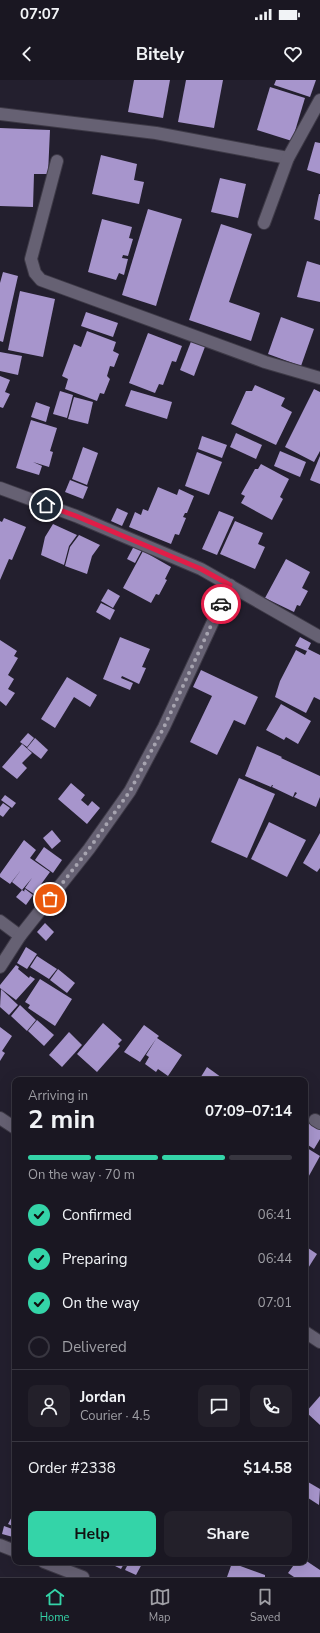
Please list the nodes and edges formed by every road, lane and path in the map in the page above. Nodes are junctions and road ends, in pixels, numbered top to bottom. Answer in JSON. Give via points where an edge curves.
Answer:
{"nodes":[{"id":1,"x":320,"y":100,"type":"edge"},
{"id":2,"x":0,"y":114,"type":"edge"},
{"id":3,"x":288,"y":158,"type":"junction"},
{"id":4,"x":57,"y":161,"type":"dead end"},
{"id":5,"x":264,"y":223,"type":"dead end"},
{"id":6,"x":320,"y":378,"type":"edge"},
{"id":7,"x":0,"y":489,"type":"edge"},
{"id":8,"x":230,"y":585,"type":"junction"},
{"id":9,"x":320,"y":637,"type":"edge"},
{"id":10,"x":0,"y":921,"type":"edge"},
{"id":11,"x":20,"y":936,"type":"junction"},
{"id":12,"x":0,"y":967,"type":"edge"},
{"id":13,"x":0,"y":1118,"type":"edge"},
{"id":14,"x":12,"y":1126,"type":"edge"},
{"id":15,"x":308,"y":1334,"type":"edge"},
{"id":16,"x":320,"y":1342,"type":"edge"},
{"id":17,"x":0,"y":1545,"type":"edge"},
{"id":18,"x":12,"y":1550,"type":"edge"},
{"id":19,"x":52,"y":1565,"type":"edge"},
{"id":20,"x":83,"y":1577,"type":"edge"}],
"edges":[{"from":1,"to":3,"type":"street"},
{"from":2,"to":3,"type":"street","via":[[156,133]]},
{"from":3,"to":5,"type":"street"},
{"from":4,"to":6,"type":"street","via":[[31,259],[35,273],[41,280],[265,362]]},
{"from":7,"to":8,"type":"street","via":[[90,522],[201,569]]},
{"from":8,"to":9,"type":"street"},
{"from":8,"to":11,"type":"street","via":[[164,727],[130,791],[89,849]]},
{"from":10,"to":11,"type":"street"},
{"from":11,"to":12,"type":"street"},
{"from":13,"to":14,"type":"street"},
{"from":15,"to":16,"type":"street"},
{"from":17,"to":18,"type":"street"},
{"from":19,"to":20,"type":"street"}]}
